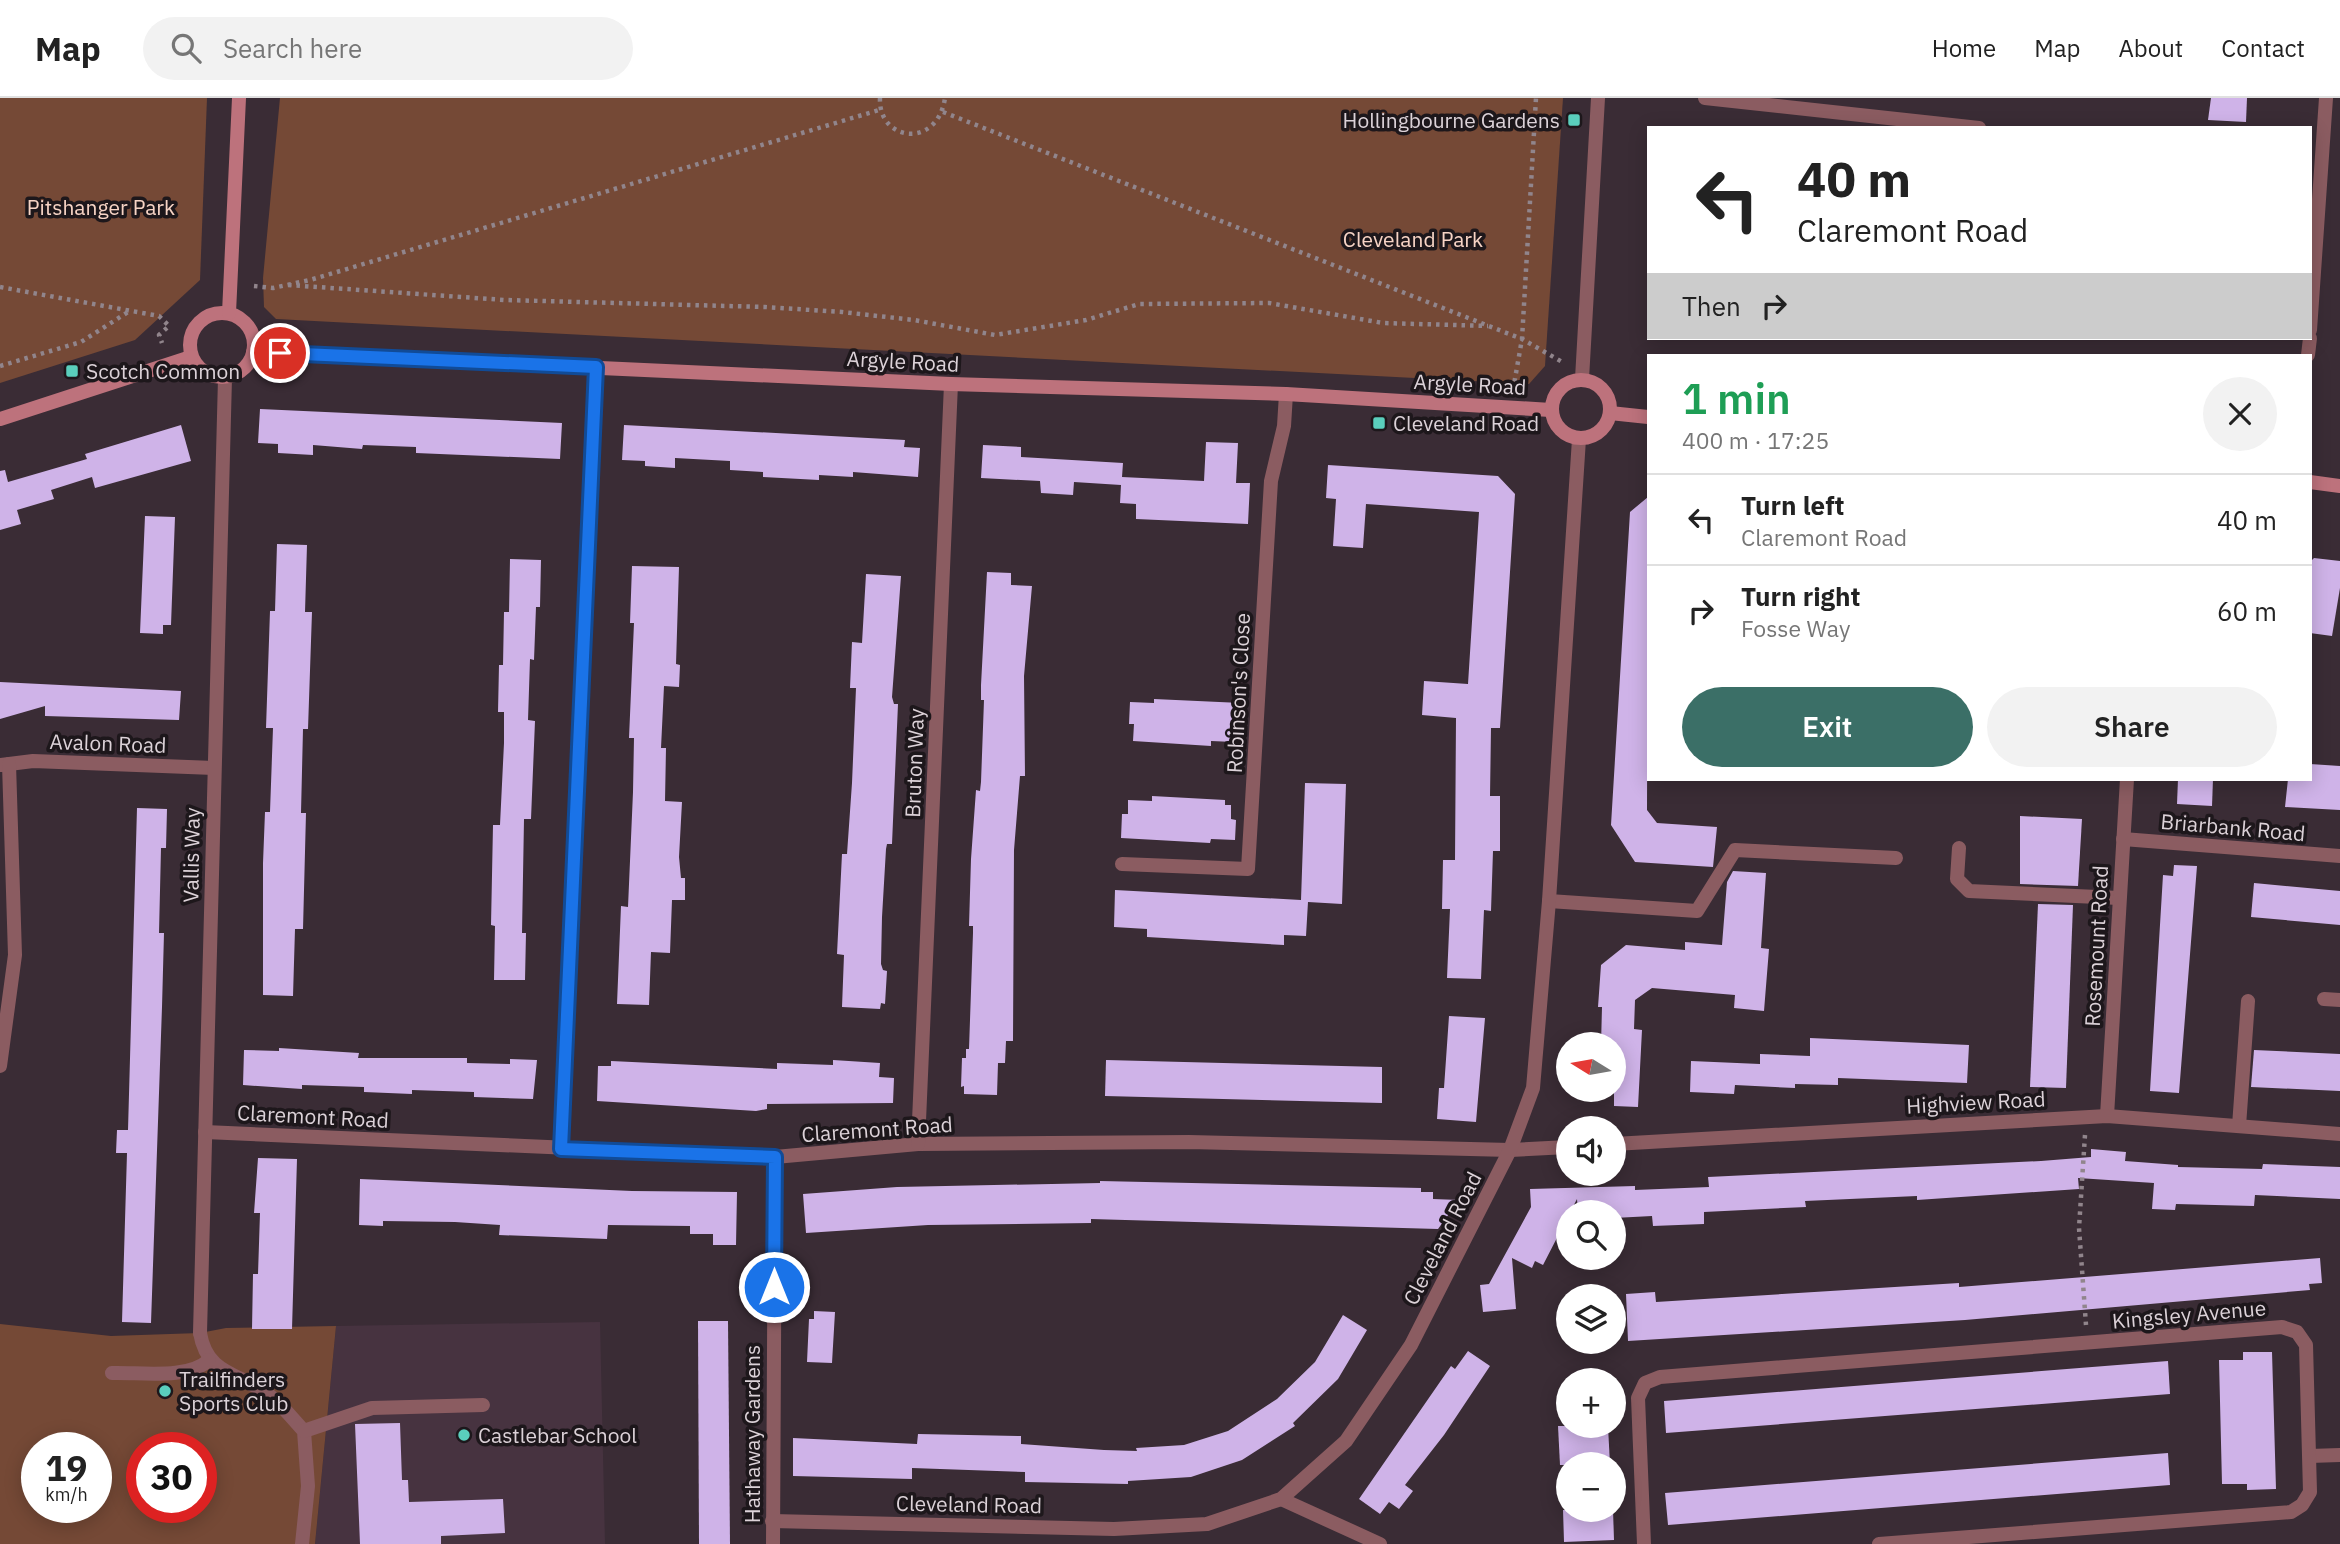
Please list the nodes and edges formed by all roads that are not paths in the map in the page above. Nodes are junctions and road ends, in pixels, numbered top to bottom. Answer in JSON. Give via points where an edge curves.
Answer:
{"nodes":[{"id":1,"x":239,"y":98,"type":"edge"},
{"id":2,"x":1598,"y":98,"type":"edge"},
{"id":3,"x":1705,"y":98,"type":"edge"},
{"id":4,"x":2326,"y":98,"type":"edge"},
{"id":5,"x":1961,"y":126,"type":"edge"},
{"id":6,"x":2316,"y":164,"type":"edge"},
{"id":7,"x":2312,"y":275,"type":"edge"},
{"id":8,"x":229,"y":313,"type":"junction"},
{"id":9,"x":253,"y":352,"type":"junction"},
{"id":10,"x":191,"y":357,"type":"junction"},
{"id":11,"x":596,"y":367,"type":"junction"},
{"id":12,"x":225,"y":377,"type":"junction"},
{"id":13,"x":1581,"y":379,"type":"junction"},
{"id":14,"x":951,"y":384,"type":"junction"},
{"id":15,"x":1286,"y":394,"type":"junction"},
{"id":16,"x":1551,"y":410,"type":"junction"},
{"id":17,"x":1610,"y":413,"type":"junction"},
{"id":18,"x":1647,"y":417,"type":"edge"},
{"id":19,"x":0,"y":419,"type":"edge"},
{"id":20,"x":1578,"y":439,"type":"junction"},
{"id":21,"x":2312,"y":482,"type":"edge"},
{"id":22,"x":2340,"y":486,"type":"edge"},
{"id":23,"x":5,"y":765,"type":"edge"},
{"id":24,"x":214,"y":768,"type":"junction"},
{"id":25,"x":2127,"y":781,"type":"edge"},
{"id":26,"x":2123,"y":839,"type":"junction"},
{"id":27,"x":1959,"y":848,"type":"dead end"},
{"id":28,"x":2340,"y":856,"type":"edge"},
{"id":29,"x":1896,"y":858,"type":"dead end"},
{"id":30,"x":1122,"y":864,"type":"dead end"},
{"id":31,"x":2119,"y":898,"type":"junction"},
{"id":32,"x":1549,"y":901,"type":"junction"},
{"id":33,"x":2324,"y":999,"type":"dead end"},
{"id":34,"x":2248,"y":1000,"type":"dead end"},
{"id":35,"x":2340,"y":1000,"type":"edge"},
{"id":36,"x":0,"y":1066,"type":"edge"},
{"id":37,"x":2107,"y":1116,"type":"junction"},
{"id":38,"x":2239,"y":1126,"type":"junction"},
{"id":39,"x":205,"y":1132,"type":"junction"},
{"id":40,"x":2340,"y":1134,"type":"edge"},
{"id":41,"x":1626,"y":1143,"type":"edge"},
{"id":42,"x":918,"y":1144,"type":"junction"},
{"id":43,"x":1556,"y":1148,"type":"edge"},
{"id":44,"x":561,"y":1149,"type":"junction"},
{"id":45,"x":1510,"y":1150,"type":"junction"},
{"id":46,"x":775,"y":1157,"type":"junction"},
{"id":47,"x":209,"y":1360,"type":"junction"},
{"id":48,"x":112,"y":1373,"type":"dead end"},
{"id":49,"x":483,"y":1405,"type":"dead end"},
{"id":50,"x":304,"y":1431,"type":"junction"},
{"id":51,"x":2340,"y":1455,"type":"edge"},
{"id":52,"x":2310,"y":1456,"type":"junction"},
{"id":53,"x":1281,"y":1499,"type":"junction"},
{"id":54,"x":772,"y":1521,"type":"junction"},
{"id":55,"x":302,"y":1544,"type":"edge"},
{"id":56,"x":773,"y":1544,"type":"edge"},
{"id":57,"x":1380,"y":1544,"type":"edge"},
{"id":58,"x":1644,"y":1544,"type":"edge"},
{"id":59,"x":1879,"y":1544,"type":"edge"}],
"edges":[{"from":1,"to":8,"type":"main road"},
{"from":2,"to":13,"type":"street"},
{"from":3,"to":5,"type":"street"},
{"from":4,"to":6,"type":"street"},
{"from":6,"to":7,"type":"street"},
{"from":8,"to":9,"type":"main road","via":[[250,329]]},
{"from":8,"to":10,"type":"main road","via":[[199,322],[189,340]]},
{"from":9,"to":11,"type":"main road","name":"Argyle Road"},
{"from":9,"to":12,"type":"main road","via":[[242,371]]},
{"from":10,"to":12,"type":"main road","via":[[205,373]]},
{"from":10,"to":19,"type":"main road"},
{"from":11,"to":14,"type":"main road","name":"Argyle Road"},
{"from":11,"to":44,"type":"street"},
{"from":12,"to":24,"type":"street","name":"Vallis Way"},
{"from":13,"to":16,"type":"main road","name":"Argyle Road","via":[[1560,387]]},
{"from":13,"to":17,"type":"main road","via":[[1603,389]]},
{"from":14,"to":15,"type":"main road","name":"Argyle Road"},
{"from":14,"to":42,"type":"street","name":"Bruton Way"},
{"from":15,"to":16,"type":"main road","name":"Argyle Road"},
{"from":15,"to":30,"type":"street","name":"Robinson's Close","via":[[1271,481],[1248,870]]},
{"from":16,"to":20,"type":"main road","name":"Argyle Road","via":[[1563,433]]},
{"from":17,"to":18,"type":"main road"},
{"from":17,"to":20,"type":"main road","via":[[1602,429]]},
{"from":20,"to":32,"type":"street","name":"Cleveland Road"},
{"from":21,"to":22,"type":"main road"},
{"from":23,"to":24,"type":"street","name":"Avalon Road","via":[[33,761]]},
{"from":23,"to":36,"type":"street","via":[[15,955]]},
{"from":24,"to":39,"type":"street","name":"Vallis Way"},
{"from":25,"to":26,"type":"street","name":"Rosemount Road"},
{"from":26,"to":28,"type":"street","name":"Briarbank Road"},
{"from":26,"to":31,"type":"street","name":"Rosemount Road"},
{"from":27,"to":31,"type":"street","via":[[1957,880],[1969,891]]},
{"from":29,"to":32,"type":"street","via":[[1735,850],[1697,911]]},
{"from":31,"to":37,"type":"street","name":"Rosemount Road"},
{"from":32,"to":45,"type":"street","name":"Cleveland Road","via":[[1533,1088]]},
{"from":33,"to":35,"type":"street"},
{"from":34,"to":38,"type":"street"},
{"from":37,"to":38,"type":"street","name":"Highview Road"},
{"from":37,"to":41,"type":"street","name":"Highview Road"},
{"from":38,"to":40,"type":"street","name":"Highview Road"},
{"from":39,"to":44,"type":"street","name":"Claremont Road"},
{"from":39,"to":47,"type":"street","name":"Vallis Way","via":[[200,1334]]},
{"from":42,"to":45,"type":"street","name":"Claremont Road","via":[[1189,1142]]},
{"from":42,"to":46,"type":"street","name":"Claremont Road"},
{"from":43,"to":45,"type":"street"},
{"from":44,"to":46,"type":"street","name":"Claremont Road"},
{"from":45,"to":53,"type":"street","name":"Cleveland Road","via":[[1411,1345],[1346,1441]]},
{"from":46,"to":54,"type":"street","name":"Hathaway Gardens"},
{"from":47,"to":48,"type":"street","via":[[201,1368],[180,1371]]},
{"from":47,"to":50,"type":"street","via":[[269,1395]]},
{"from":49,"to":50,"type":"street","via":[[372,1408]]},
{"from":50,"to":55,"type":"street","via":[[308,1486]]},
{"from":51,"to":52,"type":"street"},
{"from":52,"to":58,"type":"street","name":"Kingsley Avenue","via":[[2306,1345],[2297,1332],[2281,1327],[1660,1377],[1645,1383],[1638,1398]]},
{"from":52,"to":59,"type":"street","name":"Kingsley Avenue","via":[[2310,1492],[2291,1512]]},
{"from":53,"to":54,"type":"street","name":"Cleveland Road","via":[[1207,1524],[1114,1529]]},
{"from":53,"to":57,"type":"street"},
{"from":54,"to":56,"type":"street","name":"Hathaway Gardens"}]}
